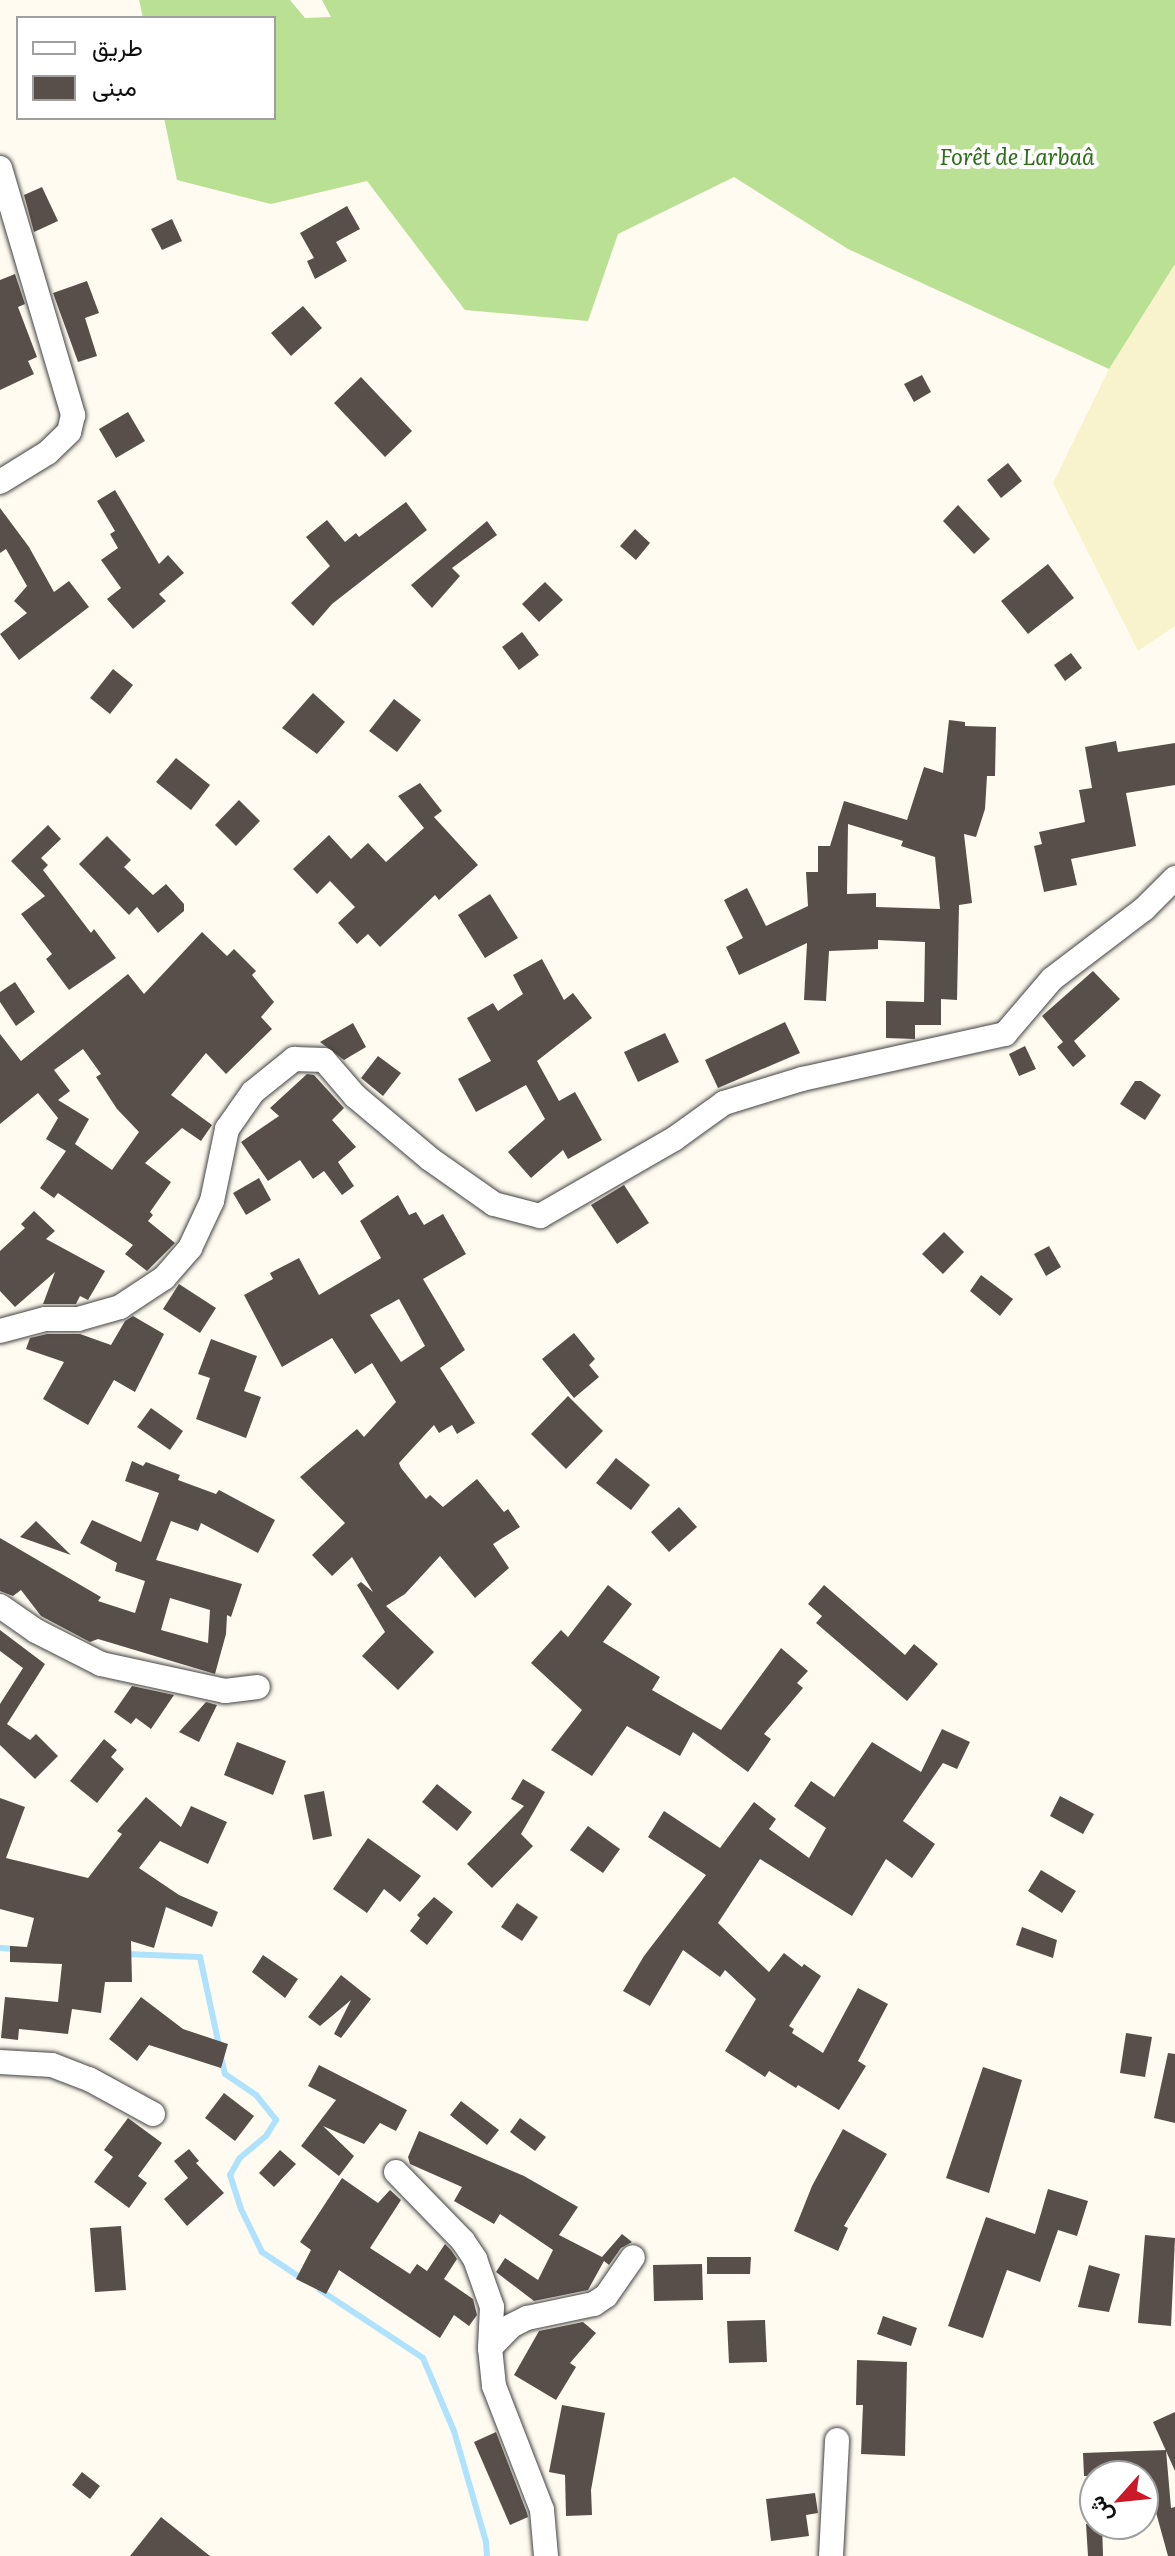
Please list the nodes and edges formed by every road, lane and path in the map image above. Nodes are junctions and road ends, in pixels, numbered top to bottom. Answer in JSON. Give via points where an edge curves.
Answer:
{"nodes":[{"id":1,"x":0,"y":168,"type":"edge"},
{"id":2,"x":0,"y":482,"type":"edge"},
{"id":3,"x":1175,"y":878,"type":"edge"},
{"id":4,"x":0,"y":1331,"type":"edge"},
{"id":5,"x":0,"y":1606,"type":"edge"},
{"id":6,"x":258,"y":1687,"type":"dead end"},
{"id":7,"x":0,"y":2062,"type":"edge"},
{"id":8,"x":153,"y":2114,"type":"dead end"},
{"id":9,"x":396,"y":2172,"type":"dead end"},
{"id":10,"x":633,"y":2257,"type":"dead end"},
{"id":11,"x":490,"y":2348,"type":"junction"},
{"id":12,"x":837,"y":2440,"type":"dead end"},
{"id":13,"x":546,"y":2556,"type":"edge"},
{"id":14,"x":831,"y":2556,"type":"edge"}],
"edges":[{"from":1,"to":2,"type":"street","via":[[73,415],[69,432],[47,453]]},
{"from":3,"to":4,"type":"street","via":[[1144,909],[1052,979],[1005,1034],[802,1079],[724,1103],[674,1139],[540,1216],[494,1204],[430,1159],[355,1096],[324,1060],[294,1059],[253,1092],[227,1129],[212,1201],[190,1248],[164,1278],[120,1307]]},
{"from":5,"to":6,"type":"street","via":[[101,1664],[225,1691]]},
{"from":7,"to":8,"type":"street","via":[[52,2065]]},
{"from":9,"to":11,"type":"street","via":[[475,2259],[492,2307]]},
{"from":10,"to":11,"type":"street","via":[[606,2296],[594,2304],[527,2318]]},
{"from":11,"to":13,"type":"street","via":[[494,2386],[542,2510]]},
{"from":12,"to":14,"type":"street"}]}
